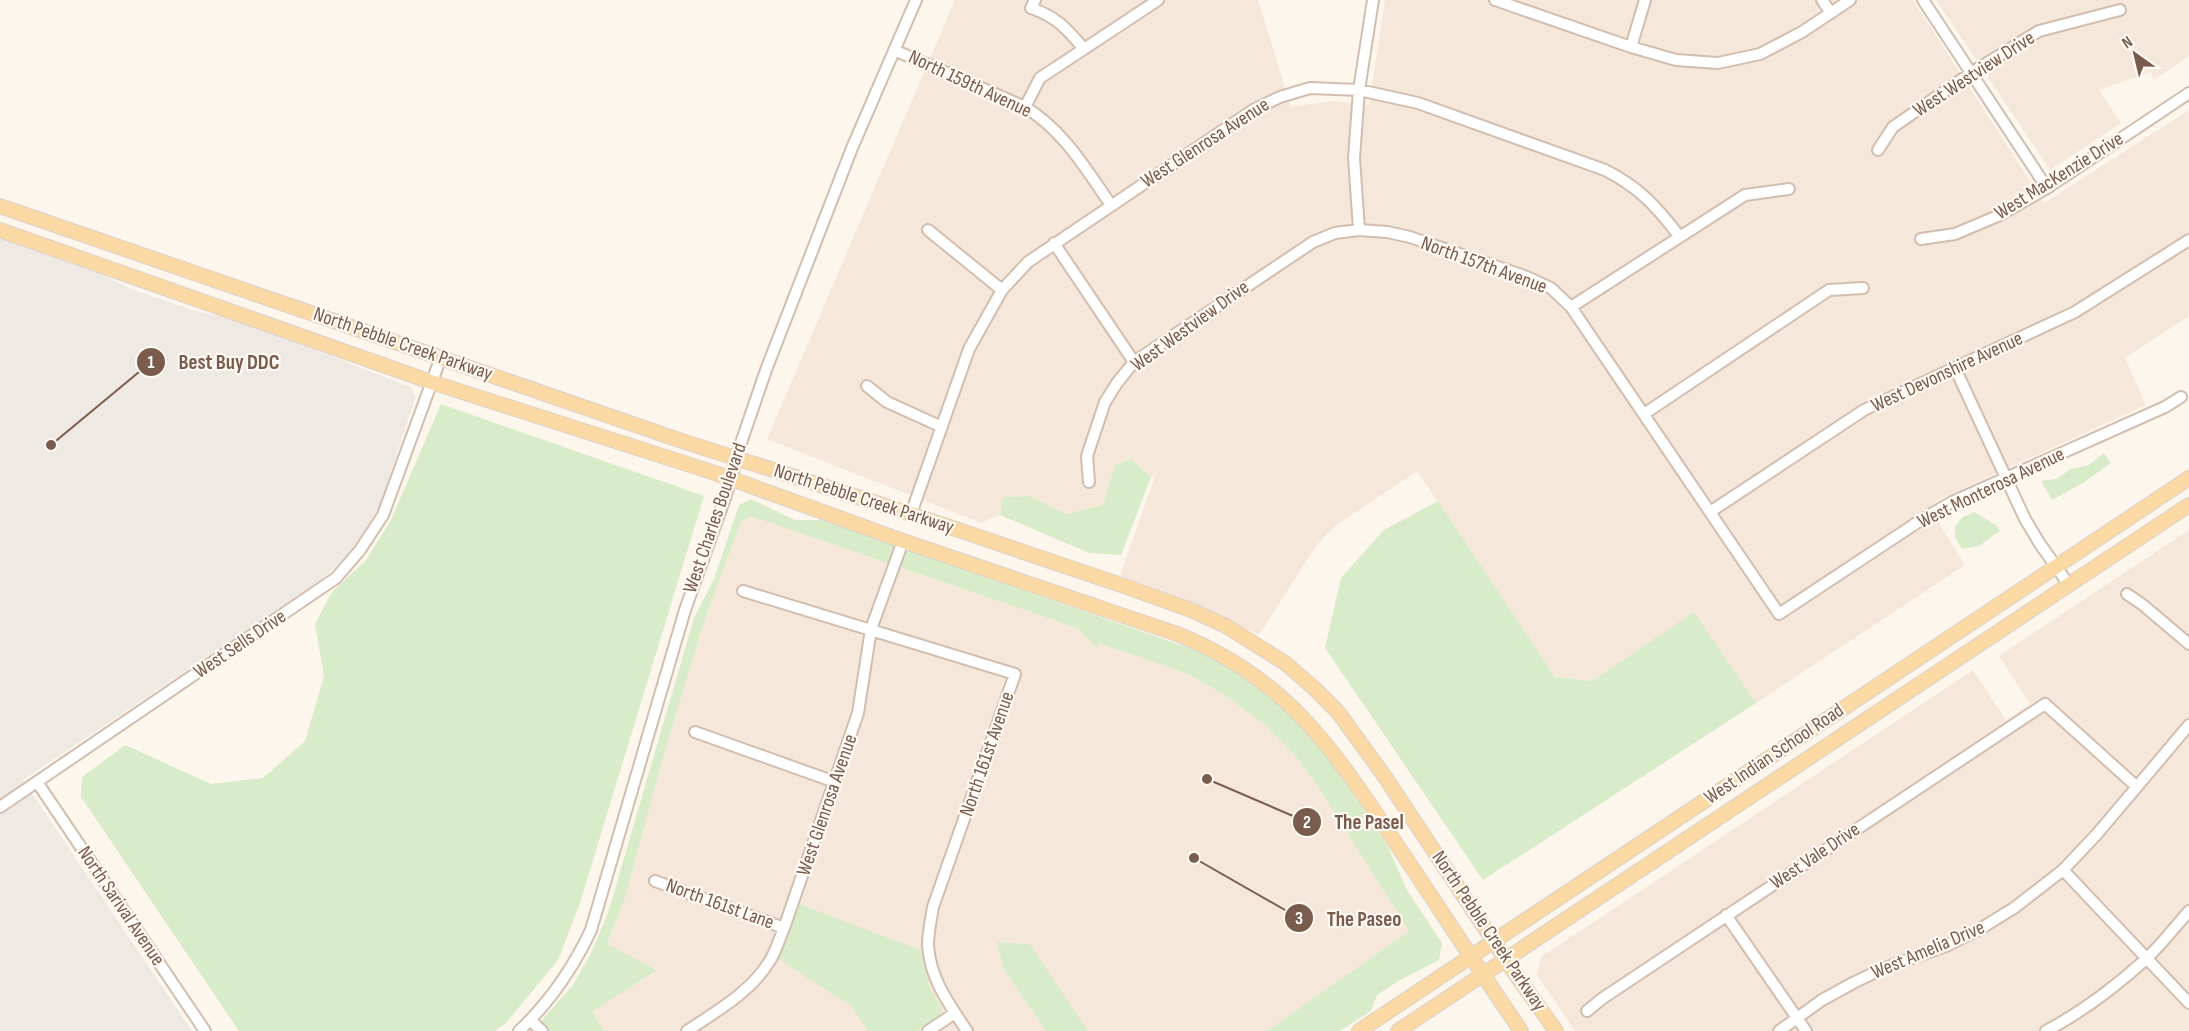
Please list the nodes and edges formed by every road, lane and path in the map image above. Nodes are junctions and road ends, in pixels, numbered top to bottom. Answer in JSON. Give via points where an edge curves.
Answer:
{"nodes":[{"id":1,"x":916,"y":0,"type":"edge"},
{"id":2,"x":1035,"y":0,"type":"edge"},
{"id":3,"x":1158,"y":0,"type":"edge"},
{"id":4,"x":1373,"y":0,"type":"edge"},
{"id":5,"x":1495,"y":0,"type":"edge"},
{"id":6,"x":1645,"y":0,"type":"edge"},
{"id":7,"x":1822,"y":0,"type":"edge"},
{"id":8,"x":1850,"y":0,"type":"edge"},
{"id":9,"x":1923,"y":0,"type":"edge"},
{"id":10,"x":2120,"y":10,"type":"dead end"},
{"id":11,"x":1831,"y":13,"type":"junction"},
{"id":12,"x":1631,"y":47,"type":"junction"},
{"id":13,"x":1084,"y":49,"type":"junction"},
{"id":14,"x":894,"y":50,"type":"junction"},
{"id":15,"x":1971,"y":73,"type":"junction"},
{"id":16,"x":1359,"y":90,"type":"junction"},
{"id":17,"x":2188,"y":96,"type":"edge"},
{"id":18,"x":1025,"y":107,"type":"junction"},
{"id":19,"x":1878,"y":150,"type":"dead end"},
{"id":20,"x":2047,"y":188,"type":"junction"},
{"id":21,"x":1789,"y":189,"type":"dead end"},
{"id":22,"x":1111,"y":205,"type":"junction"},
{"id":23,"x":0,"y":206,"type":"edge"},
{"id":24,"x":0,"y":230,"type":"edge"},
{"id":25,"x":928,"y":230,"type":"dead end"},
{"id":26,"x":1359,"y":230,"type":"junction"},
{"id":27,"x":1680,"y":237,"type":"junction"},
{"id":28,"x":1921,"y":238,"type":"dead end"},
{"id":29,"x":2189,"y":240,"type":"edge"},
{"id":30,"x":1054,"y":243,"type":"junction"},
{"id":31,"x":133,"y":251,"type":"junction"},
{"id":32,"x":125,"y":274,"type":"junction"},
{"id":33,"x":1863,"y":288,"type":"dead end"},
{"id":34,"x":1002,"y":291,"type":"junction"},
{"id":35,"x":1571,"y":307,"type":"junction"},
{"id":36,"x":441,"y":357,"type":"junction"},
{"id":37,"x":1134,"y":362,"type":"junction"},
{"id":38,"x":1955,"y":368,"type":"junction"},
{"id":39,"x":431,"y":382,"type":"junction"},
{"id":40,"x":867,"y":386,"type":"dead end"},
{"id":41,"x":2181,"y":397,"type":"dead end"},
{"id":42,"x":1644,"y":414,"type":"junction"},
{"id":43,"x":942,"y":427,"type":"junction"},
{"id":44,"x":736,"y":458,"type":"junction"},
{"id":45,"x":2006,"y":478,"type":"junction"},
{"id":46,"x":2189,"y":478,"type":"edge"},
{"id":47,"x":730,"y":480,"type":"junction"},
{"id":48,"x":1089,"y":482,"type":"dead end"},
{"id":49,"x":2189,"y":505,"type":"edge"},
{"id":50,"x":1710,"y":512,"type":"junction"},
{"id":51,"x":911,"y":514,"type":"junction"},
{"id":52,"x":903,"y":541,"type":"junction"},
{"id":53,"x":2056,"y":567,"type":"junction"},
{"id":54,"x":2069,"y":585,"type":"junction"},
{"id":55,"x":743,"y":591,"type":"dead end"},
{"id":56,"x":2127,"y":594,"type":"dead end"},
{"id":57,"x":1779,"y":614,"type":"joint"},
{"id":58,"x":871,"y":629,"type":"junction"},
{"id":59,"x":2189,"y":644,"type":"edge"},
{"id":60,"x":1276,"y":674,"type":"junction"},
{"id":61,"x":2189,"y":725,"type":"edge"},
{"id":62,"x":695,"y":732,"type":"dead end"},
{"id":63,"x":37,"y":782,"type":"junction"},
{"id":64,"x":835,"y":782,"type":"junction"},
{"id":65,"x":2137,"y":787,"type":"junction"},
{"id":66,"x":0,"y":807,"type":"edge"},
{"id":67,"x":2063,"y":870,"type":"junction"},
{"id":68,"x":655,"y":881,"type":"dead end"},
{"id":69,"x":2189,"y":911,"type":"edge"},
{"id":70,"x":1726,"y":915,"type":"junction"},
{"id":71,"x":784,"y":928,"type":"junction"},
{"id":72,"x":1494,"y":941,"type":"junction"},
{"id":73,"x":1470,"y":957,"type":"junction"},
{"id":74,"x":2146,"y":959,"type":"junction"},
{"id":75,"x":1506,"y":960,"type":"junction"},
{"id":76,"x":1483,"y":975,"type":"junction"},
{"id":77,"x":2189,"y":1003,"type":"edge"},
{"id":78,"x":1587,"y":1011,"type":"dead end"},
{"id":79,"x":955,"y":1013,"type":"junction"},
{"id":80,"x":1798,"y":1018,"type":"junction"},
{"id":81,"x":530,"y":1020,"type":"junction"},
{"id":82,"x":205,"y":1031,"type":"edge"},
{"id":83,"x":519,"y":1031,"type":"edge"},
{"id":84,"x":542,"y":1031,"type":"edge"},
{"id":85,"x":687,"y":1031,"type":"edge"},
{"id":86,"x":928,"y":1031,"type":"edge"},
{"id":87,"x":967,"y":1031,"type":"edge"},
{"id":88,"x":1359,"y":1031,"type":"edge"},
{"id":89,"x":1398,"y":1031,"type":"edge"},
{"id":90,"x":1521,"y":1031,"type":"edge"},
{"id":91,"x":1556,"y":1031,"type":"edge"},
{"id":92,"x":1779,"y":1031,"type":"edge"},
{"id":93,"x":1806,"y":1031,"type":"edge"},
{"id":94,"x":2046,"y":1031,"type":"edge"}],
"edges":[{"from":1,"to":14,"type":"street","name":"West Charles Boulevard"},
{"from":2,"to":13,"type":"street","via":[[1031,8],[1065,26]]},
{"from":3,"to":13,"type":"street"},
{"from":4,"to":16,"type":"street"},
{"from":5,"to":12,"type":"street"},
{"from":6,"to":12,"type":"street"},
{"from":7,"to":11,"type":"street"},
{"from":8,"to":11,"type":"street"},
{"from":9,"to":15,"type":"street"},
{"from":10,"to":15,"type":"street","name":"West Westview Drive","via":[[2039,32]]},
{"from":11,"to":12,"type":"street","via":[[1760,54],[1718,63],[1676,60]]},
{"from":13,"to":18,"type":"street","via":[[1040,78]]},
{"from":14,"to":18,"type":"street","name":"North 159th Avenue"},
{"from":14,"to":44,"type":"street","name":"West Charles Boulevard","via":[[770,359]]},
{"from":15,"to":19,"type":"street","name":"West Westview Drive","via":[[1893,127]]},
{"from":15,"to":20,"type":"street"},
{"from":16,"to":22,"type":"street","name":"West Glenrosa Avenue","via":[[1310,88],[1280,96],[1252,110]]},
{"from":16,"to":26,"type":"street","via":[[1354,158]]},
{"from":16,"to":27,"type":"street","name":"West Glenrosa Avenue","via":[[1418,103],[1605,170],[1644,195]]},
{"from":17,"to":20,"type":"street","name":"West MacKenzie Drive"},
{"from":18,"to":22,"type":"street","name":"North 159th Avenue","via":[[1044,119],[1074,151]]},
{"from":20,"to":28,"type":"street","name":"West MacKenzie Drive","via":[[1955,234]]},
{"from":21,"to":27,"type":"street","via":[[1745,195]]},
{"from":22,"to":30,"type":"street","name":"West Glenrosa Avenue"},
{"from":23,"to":31,"type":"main road","name":"North Pebble Creek Parkway"},
{"from":24,"to":32,"type":"main road","name":"North Pebble Creek Parkway"},
{"from":25,"to":34,"type":"street"},
{"from":26,"to":35,"type":"street","name":"North 157th Avenue","via":[[1410,237],[1527,277],[1551,288]]},
{"from":26,"to":37,"type":"street","name":"West Westview Drive","via":[[1313,242]]},
{"from":27,"to":35,"type":"street"},
{"from":29,"to":38,"type":"street","name":"West Devonshire Avenue","via":[[2075,312]]},
{"from":30,"to":34,"type":"street","name":"West Glenrosa Avenue","via":[[1028,262]]},
{"from":30,"to":37,"type":"street"},
{"from":31,"to":32,"type":"main road"},
{"from":31,"to":36,"type":"main road","name":"North Pebble Creek Parkway"},
{"from":32,"to":39,"type":"main road","name":"North Pebble Creek Parkway"},
{"from":33,"to":42,"type":"street","via":[[1830,290]]},
{"from":34,"to":43,"type":"street","name":"West Glenrosa Avenue","via":[[969,349]]},
{"from":35,"to":42,"type":"street","name":"North 157th Avenue"},
{"from":36,"to":39,"type":"street","name":"West Sells Drive"},
{"from":36,"to":44,"type":"main road","name":"North Pebble Creek Parkway"},
{"from":37,"to":48,"type":"street","name":"West Westview Drive","via":[[1105,402],[1087,456]]},
{"from":38,"to":45,"type":"street"},
{"from":38,"to":50,"type":"street","name":"West Devonshire Avenue","via":[[1864,410]]},
{"from":39,"to":47,"type":"main road","name":"North Pebble Creek Parkway"},
{"from":39,"to":63,"type":"street","name":"West Sells Drive","via":[[383,515],[336,578]]},
{"from":40,"to":43,"type":"street","via":[[887,402]]},
{"from":41,"to":45,"type":"street","name":"West Monterosa Avenue","via":[[2165,408]]},
{"from":42,"to":50,"type":"street","name":"North 157th Avenue"},
{"from":43,"to":51,"type":"street","name":"West Glenrosa Avenue"},
{"from":44,"to":47,"type":"street","name":"West Charles Boulevard"},
{"from":44,"to":51,"type":"main road","name":"North Pebble Creek Parkway"},
{"from":45,"to":53,"type":"street","via":[[2025,519]]},
{"from":45,"to":57,"type":"street","name":"West Monterosa Avenue","via":[[1921,520]]},
{"from":46,"to":53,"type":"main road","name":"West Indian School Road"},
{"from":47,"to":52,"type":"main road","name":"North Pebble Creek Parkway"},
{"from":47,"to":81,"type":"street","name":"West Charles Boulevard","via":[[674,644],[591,930],[558,988]]},
{"from":49,"to":54,"type":"main road","name":"West Indian School Road"},
{"from":50,"to":57,"type":"street","name":"North 157th Avenue"},
{"from":51,"to":60,"type":"main road","name":"North Pebble Creek Parkway","via":[[1191,610],[1226,626]]},
{"from":52,"to":58,"type":"street","name":"West Glenrosa Avenue"},
{"from":52,"to":60,"type":"main road","name":"North Pebble Creek Parkway","via":[[1177,634]]},
{"from":53,"to":54,"type":"street"},
{"from":53,"to":72,"type":"main road","name":"West Indian School Road"},
{"from":54,"to":75,"type":"main road","name":"West Indian School Road"},
{"from":55,"to":58,"type":"street","name":"North 161st Avenue"},
{"from":56,"to":59,"type":"street"},
{"from":58,"to":64,"type":"street","name":"West Glenrosa Avenue","via":[[858,713]]},
{"from":58,"to":79,"type":"street","name":"North 161st Avenue","via":[[1015,674],[933,907],[928,944],[931,966],[941,993]]},
{"from":60,"to":72,"type":"main road","name":"North Pebble Creek Parkway","via":[[1325,699],[1361,742]]},
{"from":60,"to":73,"type":"main road","name":"North Pebble Creek Parkway","via":[[1308,722],[1338,757]]},
{"from":61,"to":65,"type":"street","name":"West Amelia Drive"},
{"from":62,"to":64,"type":"street"},
{"from":63,"to":66,"type":"street","name":"West Sells Drive"},
{"from":63,"to":82,"type":"street","name":"North Sarival Avenue"},
{"from":64,"to":71,"type":"street","name":"West Glenrosa Avenue"},
{"from":65,"to":67,"type":"street","name":"West Amelia Drive"},
{"from":65,"to":70,"type":"street","name":"West Vale Drive","via":[[2046,704]]},
{"from":67,"to":74,"type":"street"},
{"from":67,"to":80,"type":"street","name":"West Amelia Drive","via":[[1980,929],[1863,978]]},
{"from":68,"to":71,"type":"street","name":"North 161st Lane"},
{"from":69,"to":74,"type":"street"},
{"from":70,"to":78,"type":"street","name":"West Vale Drive"},
{"from":70,"to":80,"type":"street"},
{"from":71,"to":85,"type":"street","name":"West Glenrosa Avenue","via":[[760,974],[724,1006]]},
{"from":72,"to":73,"type":"main road","name":"West Indian School Road"},
{"from":72,"to":75,"type":"main road","name":"North Pebble Creek Parkway"},
{"from":73,"to":76,"type":"main road","name":"North Pebble Creek Parkway"},
{"from":73,"to":88,"type":"main road","name":"West Indian School Road"},
{"from":74,"to":77,"type":"street"},
{"from":74,"to":94,"type":"street","via":[[2069,1019]]},
{"from":75,"to":76,"type":"main road","name":"West Indian School Road"},
{"from":75,"to":91,"type":"main road","name":"North Pebble Creek Parkway"},
{"from":76,"to":89,"type":"main road","name":"West Indian School Road"},
{"from":76,"to":90,"type":"main road","name":"North Pebble Creek Parkway"},
{"from":79,"to":86,"type":"street"},
{"from":79,"to":87,"type":"street","name":"North 161st Avenue"},
{"from":80,"to":92,"type":"street","name":"West Amelia Drive"},
{"from":80,"to":93,"type":"street"},
{"from":81,"to":83,"type":"street","name":"West Charles Boulevard"},
{"from":81,"to":84,"type":"street"}]}
